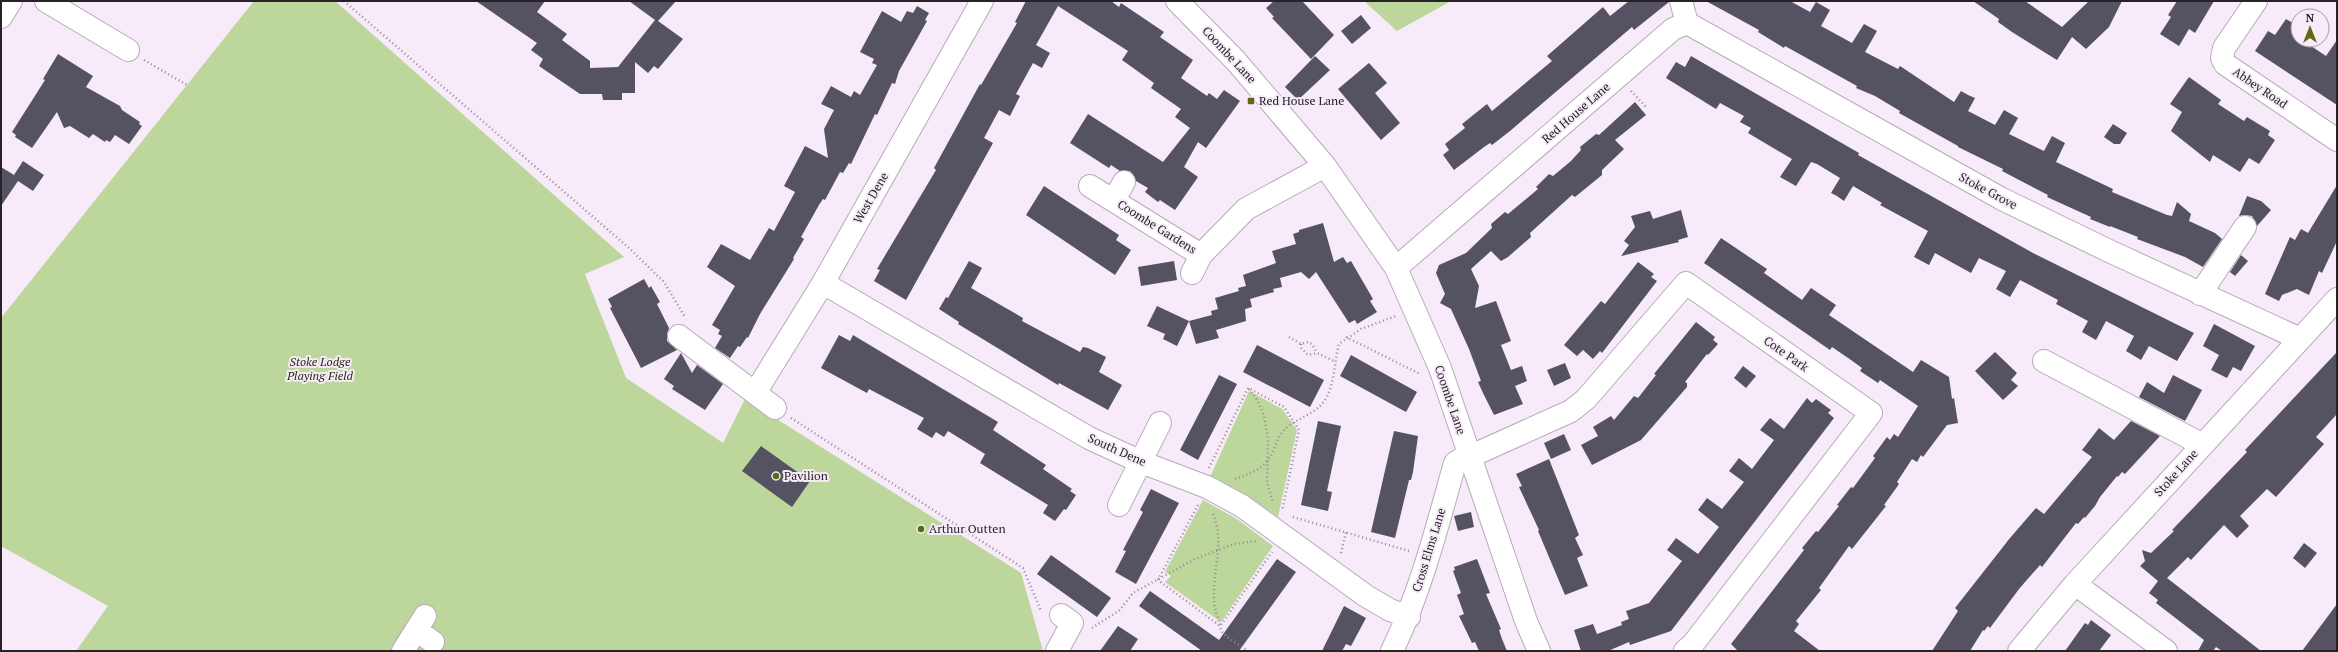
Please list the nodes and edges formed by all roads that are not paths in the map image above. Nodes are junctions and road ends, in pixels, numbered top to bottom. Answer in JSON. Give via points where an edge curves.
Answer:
{"nodes":[{"id":1,"x":11,"y":1,"type":"edge"},
{"id":2,"x":46,"y":1,"type":"edge"},
{"id":3,"x":982,"y":1,"type":"edge"},
{"id":4,"x":1177,"y":1,"type":"edge"},
{"id":5,"x":1681,"y":1,"type":"edge"},
{"id":6,"x":2256,"y":1,"type":"edge"},
{"id":7,"x":1,"y":17,"type":"edge"},
{"id":8,"x":1687,"y":23,"type":"junction"},
{"id":9,"x":128,"y":50,"type":"road end"},
{"id":10,"x":2337,"y":140,"type":"edge"},
{"id":11,"x":1325,"y":166,"type":"junction"},
{"id":12,"x":1124,"y":182,"type":"dead end"},
{"id":13,"x":1090,"y":186,"type":"dead end"},
{"id":14,"x":1114,"y":200,"type":"junction"},
{"id":15,"x":2245,"y":227,"type":"dead end"},
{"id":16,"x":1396,"y":268,"type":"junction"},
{"id":17,"x":823,"y":283,"type":"junction"},
{"id":18,"x":2200,"y":294,"type":"junction"},
{"id":19,"x":2337,"y":299,"type":"edge"},
{"id":20,"x":684,"y":330,"type":"road end"},
{"id":21,"x":2300,"y":339,"type":"junction"},
{"id":22,"x":2044,"y":361,"type":"dead end"},
{"id":23,"x":755,"y":393,"type":"junction"},
{"id":24,"x":775,"y":408,"type":"road end"},
{"id":25,"x":1160,"y":423,"type":"dead end"},
{"id":26,"x":2203,"y":445,"type":"junction"},
{"id":27,"x":1470,"y":455,"type":"junction"},
{"id":28,"x":1141,"y":462,"type":"junction"},
{"id":29,"x":1119,"y":505,"type":"dead end"},
{"id":30,"x":2075,"y":584,"type":"junction"},
{"id":31,"x":1052,"y":616,"type":"road end"},
{"id":32,"x":1409,"y":617,"type":"junction"},
{"id":33,"x":425,"y":629,"type":"dead end"},
{"id":34,"x":403,"y":651,"type":"edge"},
{"id":35,"x":1057,"y":651,"type":"edge"},
{"id":36,"x":1392,"y":651,"type":"edge"},
{"id":37,"x":1539,"y":651,"type":"edge"},
{"id":38,"x":1685,"y":651,"type":"edge"},
{"id":39,"x":2019,"y":651,"type":"edge"},
{"id":40,"x":2166,"y":651,"type":"edge"}],
"edges":[{"from":1,"to":7,"type":"street"},
{"from":2,"to":9,"type":"street"},
{"from":3,"to":17,"type":"street","name":"West Dene"},
{"from":4,"to":11,"type":"street","name":"Coombe Lane","via":[[1236,61]]},
{"from":5,"to":8,"type":"street"},
{"from":6,"to":10,"type":"street","name":"Abbey Road","via":[[2224,48],[2222,58],[2225,64]]},
{"from":8,"to":16,"type":"street","name":"Red House Lane","via":[[1673,29]]},
{"from":8,"to":18,"type":"street","name":"Stoke Grove","via":[[2002,199]]},
{"from":11,"to":14,"type":"street","name":"Coombe Gardens","via":[[1246,209],[1196,264]]},
{"from":11,"to":16,"type":"street","name":"Coombe Lane"},
{"from":12,"to":14,"type":"street","name":"Coombe Gardens"},
{"from":13,"to":14,"type":"street","name":"Coombe Gardens"},
{"from":15,"to":18,"type":"street"},
{"from":16,"to":27,"type":"street","name":"Coombe Lane","via":[[1447,388]]},
{"from":17,"to":23,"type":"street","name":"West Dene"},
{"from":17,"to":28,"type":"street","name":"South Dene","via":[[1089,438]]},
{"from":18,"to":21,"type":"street","name":"Stoke Grove"},
{"from":19,"to":21,"type":"street","name":"Stoke Lane"},
{"from":20,"to":23,"type":"street"},
{"from":21,"to":26,"type":"street","name":"Stoke Lane"},
{"from":22,"to":26,"type":"street"},
{"from":23,"to":24,"type":"street"},
{"from":25,"to":28,"type":"street"},
{"from":26,"to":30,"type":"street","name":"Stoke Lane"},
{"from":27,"to":32,"type":"street","name":"Cross Elms Lane","via":[[1455,463]]},
{"from":27,"to":37,"type":"street","name":"Coombe Lane","via":[[1526,621]]},
{"from":27,"to":38,"type":"street","name":"Cote Park","via":[[1576,407],[1598,386],[1686,283],[1871,414]]},
{"from":28,"to":29,"type":"street"},
{"from":28,"to":32,"type":"street","name":"South Dene","via":[[1242,506],[1281,527],[1366,596],[1390,610]]},
{"from":30,"to":39,"type":"street","name":"Stoke Lane"},
{"from":30,"to":40,"type":"street"},
{"from":31,"to":35,"type":"street","via":[[1072,623]]},
{"from":32,"to":36,"type":"street","name":"Cross Elms Lane"},
{"from":33,"to":34,"type":"street"}]}
